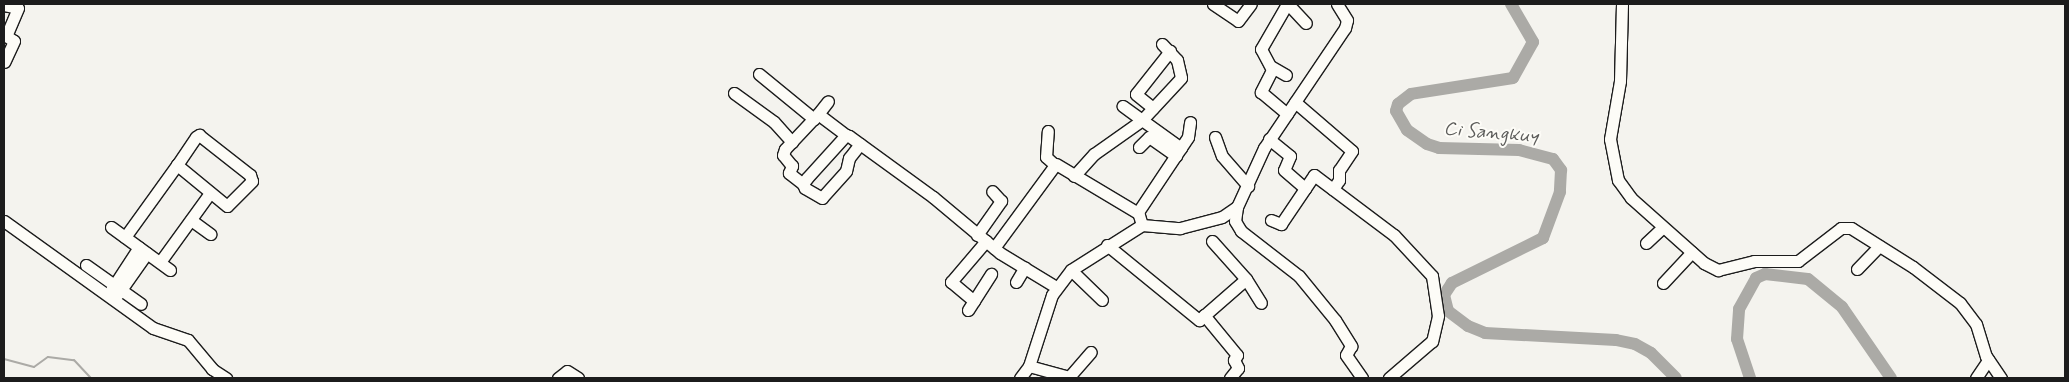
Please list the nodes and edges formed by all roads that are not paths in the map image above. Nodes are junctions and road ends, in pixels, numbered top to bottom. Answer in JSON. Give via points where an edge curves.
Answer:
{"nodes":[{"id":1,"x":1213,"y":4,"type":"edge"},
{"id":2,"x":1251,"y":4,"type":"edge"},
{"id":3,"x":1288,"y":4,"type":"edge"},
{"id":4,"x":1337,"y":4,"type":"edge"},
{"id":5,"x":1622,"y":4,"type":"edge"},
{"id":6,"x":4,"y":5,"type":"edge"},
{"id":7,"x":1306,"y":23,"type":"dead end"},
{"id":8,"x":4,"y":62,"type":"edge"},
{"id":9,"x":1272,"y":67,"type":"junction"},
{"id":10,"x":759,"y":74,"type":"dead end"},
{"id":11,"x":1286,"y":75,"type":"dead end"},
{"id":12,"x":734,"y":93,"type":"dead end"},
{"id":13,"x":828,"y":101,"type":"dead end"},
{"id":14,"x":1295,"y":102,"type":"junction"},
{"id":15,"x":1123,"y":106,"type":"dead end"},
{"id":16,"x":1153,"y":108,"type":"junction"},
{"id":17,"x":1287,"y":114,"type":"junction"},
{"id":18,"x":816,"y":116,"type":"junction"},
{"id":19,"x":1142,"y":120,"type":"junction"},
{"id":20,"x":1190,"y":122,"type":"dead end"},
{"id":21,"x":1048,"y":131,"type":"dead end"},
{"id":22,"x":846,"y":135,"type":"junction"},
{"id":23,"x":1215,"y":138,"type":"dead end"},
{"id":24,"x":1269,"y":139,"type":"junction"},
{"id":25,"x":792,"y":142,"type":"junction"},
{"id":26,"x":860,"y":144,"type":"junction"},
{"id":27,"x":1139,"y":147,"type":"dead end"},
{"id":28,"x":1179,"y":152,"type":"junction"},
{"id":29,"x":1056,"y":164,"type":"junction"},
{"id":30,"x":176,"y":165,"type":"junction"},
{"id":31,"x":1074,"y":176,"type":"junction"},
{"id":32,"x":803,"y":184,"type":"junction"},
{"id":33,"x":1248,"y":186,"type":"junction"},
{"id":34,"x":1305,"y":188,"type":"junction"},
{"id":35,"x":1333,"y":189,"type":"junction"},
{"id":36,"x":992,"y":191,"type":"dead end"},
{"id":37,"x":210,"y":192,"type":"junction"},
{"id":38,"x":1237,"y":207,"type":"junction"},
{"id":39,"x":1138,"y":213,"type":"junction"},
{"id":40,"x":191,"y":220,"type":"junction"},
{"id":41,"x":1271,"y":220,"type":"dead end"},
{"id":42,"x":4,"y":221,"type":"edge"},
{"id":43,"x":1142,"y":226,"type":"junction"},
{"id":44,"x":111,"y":227,"type":"dead end"},
{"id":45,"x":1663,"y":227,"type":"junction"},
{"id":46,"x":210,"y":234,"type":"dead end"},
{"id":47,"x":125,"y":237,"type":"junction"},
{"id":48,"x":986,"y":241,"type":"junction"},
{"id":49,"x":1212,"y":242,"type":"dead end"},
{"id":50,"x":1646,"y":243,"type":"dead end"},
{"id":51,"x":1107,"y":246,"type":"junction"},
{"id":52,"x":1879,"y":246,"type":"junction"},
{"id":53,"x":143,"y":250,"type":"junction"},
{"id":54,"x":1692,"y":252,"type":"junction"},
{"id":55,"x":160,"y":262,"type":"junction"},
{"id":56,"x":86,"y":265,"type":"dead end"},
{"id":57,"x":1025,"y":267,"type":"junction"},
{"id":58,"x":1857,"y":269,"type":"dead end"},
{"id":59,"x":170,"y":270,"type":"dead end"},
{"id":60,"x":1071,"y":270,"type":"junction"},
{"id":61,"x":991,"y":274,"type":"dead end"},
{"id":62,"x":1246,"y":279,"type":"junction"},
{"id":63,"x":1016,"y":282,"type":"dead end"},
{"id":64,"x":1663,"y":283,"type":"dead end"},
{"id":65,"x":1056,"y":287,"type":"junction"},
{"id":66,"x":117,"y":288,"type":"junction"},
{"id":67,"x":110,"y":298,"type":"junction"},
{"id":68,"x":1102,"y":300,"type":"dead end"},
{"id":69,"x":1262,"y":303,"type":"dead end"},
{"id":70,"x":141,"y":304,"type":"dead end"},
{"id":71,"x":1204,"y":316,"type":"junction"},
{"id":72,"x":1091,"y":352,"type":"dead end"},
{"id":73,"x":1988,"y":360,"type":"junction"},
{"id":74,"x":1029,"y":366,"type":"junction"},
{"id":75,"x":226,"y":378,"type":"edge"},
{"id":76,"x":558,"y":378,"type":"edge"},
{"id":77,"x":578,"y":378,"type":"edge"},
{"id":78,"x":1020,"y":378,"type":"edge"},
{"id":79,"x":1230,"y":378,"type":"edge"},
{"id":80,"x":1362,"y":378,"type":"edge"},
{"id":81,"x":1389,"y":378,"type":"edge"},
{"id":82,"x":1976,"y":378,"type":"edge"},
{"id":83,"x":2000,"y":378,"type":"edge"}],
"edges":[{"from":1,"to":2,"type":"street","via":[[1238,21]]},
{"from":3,"to":7,"type":"street"},
{"from":3,"to":9,"type":"street","via":[[1261,49]]},
{"from":4,"to":14,"type":"street","via":[[1347,20],[1345,28]]},
{"from":5,"to":45,"type":"street","via":[[1620,81],[1610,150],[1623,188]]},
{"from":6,"to":8,"type":"street","via":[[18,8],[6,36],[14,42]]},
{"from":9,"to":11,"type":"street"},
{"from":9,"to":17,"type":"street","via":[[1261,89],[1262,95]]},
{"from":10,"to":18,"type":"street"},
{"from":12,"to":25,"type":"street","via":[[774,122]]},
{"from":13,"to":18,"type":"street"},
{"from":14,"to":17,"type":"street"},
{"from":14,"to":35,"type":"street","via":[[1352,151],[1338,170],[1339,180]]},
{"from":15,"to":19,"type":"street"},
{"from":16,"to":16,"type":"street","via":[[1136,94],[1166,47],[1177,60],[1181,78]]},
{"from":16,"to":19,"type":"street"},
{"from":17,"to":24,"type":"street"},
{"from":18,"to":22,"type":"street"},
{"from":18,"to":25,"type":"street"},
{"from":19,"to":28,"type":"street"},
{"from":19,"to":31,"type":"street","via":[[1094,154]]},
{"from":20,"to":28,"type":"street","via":[[1188,137]]},
{"from":21,"to":29,"type":"street","via":[[1046,157]]},
{"from":22,"to":26,"type":"street"},
{"from":22,"to":32,"type":"street"},
{"from":23,"to":33,"type":"street","via":[[1222,156]]},
{"from":24,"to":33,"type":"street"},
{"from":24,"to":34,"type":"street","via":[[1290,156],[1284,170]]},
{"from":25,"to":32,"type":"street","via":[[782,153],[792,166],[789,173]]},
{"from":26,"to":32,"type":"street","via":[[849,158],[846,171],[822,198]]},
{"from":26,"to":48,"type":"street","via":[[929,193]]},
{"from":27,"to":28,"type":"street","via":[[1148,137]]},
{"from":28,"to":39,"type":"street"},
{"from":29,"to":31,"type":"street"},
{"from":29,"to":48,"type":"street"},
{"from":30,"to":37,"type":"street"},
{"from":30,"to":37,"type":"street","via":[[196,137],[202,135],[252,178],[229,206]]},
{"from":30,"to":47,"type":"street"},
{"from":31,"to":39,"type":"street"},
{"from":33,"to":38,"type":"street"},
{"from":34,"to":35,"type":"street","via":[[1314,175]]},
{"from":34,"to":41,"type":"street","via":[[1281,224]]},
{"from":35,"to":81,"type":"street","via":[[1394,235],[1434,279],[1438,316],[1432,342]]},
{"from":36,"to":48,"type":"street","via":[[1002,202]]},
{"from":37,"to":40,"type":"street"},
{"from":38,"to":43,"type":"street","via":[[1222,217],[1180,228]]},
{"from":38,"to":80,"type":"street","via":[[1235,220],[1241,231],[1299,276],[1330,313],[1351,346],[1346,355]]},
{"from":39,"to":43,"type":"street"},
{"from":40,"to":46,"type":"street"},
{"from":40,"to":55,"type":"street"},
{"from":42,"to":67,"type":"street"},
{"from":43,"to":51,"type":"street"},
{"from":44,"to":47,"type":"street"},
{"from":45,"to":50,"type":"street"},
{"from":45,"to":54,"type":"street"},
{"from":47,"to":53,"type":"street"},
{"from":48,"to":57,"type":"street"},
{"from":48,"to":61,"type":"street","via":[[951,282],[971,306]]},
{"from":49,"to":62,"type":"street"},
{"from":51,"to":60,"type":"street"},
{"from":51,"to":71,"type":"street","via":[[1151,278],[1194,318],[1199,320]]},
{"from":52,"to":54,"type":"street","via":[[1844,227],[1804,258],[1790,262],[1754,261],[1718,270]]},
{"from":52,"to":58,"type":"street"},
{"from":52,"to":73,"type":"street","via":[[1966,309],[1976,324]]},
{"from":53,"to":55,"type":"street"},
{"from":53,"to":66,"type":"street"},
{"from":54,"to":64,"type":"street"},
{"from":55,"to":59,"type":"street"},
{"from":56,"to":66,"type":"street"},
{"from":57,"to":63,"type":"street"},
{"from":57,"to":65,"type":"street"},
{"from":60,"to":65,"type":"street"},
{"from":60,"to":68,"type":"street"},
{"from":62,"to":69,"type":"street"},
{"from":62,"to":71,"type":"street"},
{"from":65,"to":74,"type":"street"},
{"from":66,"to":67,"type":"street"},
{"from":66,"to":70,"type":"street"},
{"from":67,"to":75,"type":"street","via":[[154,328],[188,340],[209,365]]},
{"from":71,"to":79,"type":"street","via":[[1238,355],[1234,360],[1238,367]]},
{"from":72,"to":74,"type":"street","via":[[1069,377]]},
{"from":73,"to":82,"type":"street"},
{"from":73,"to":83,"type":"street"},
{"from":74,"to":78,"type":"street"},
{"from":76,"to":77,"type":"street","via":[[567,371]]}]}
